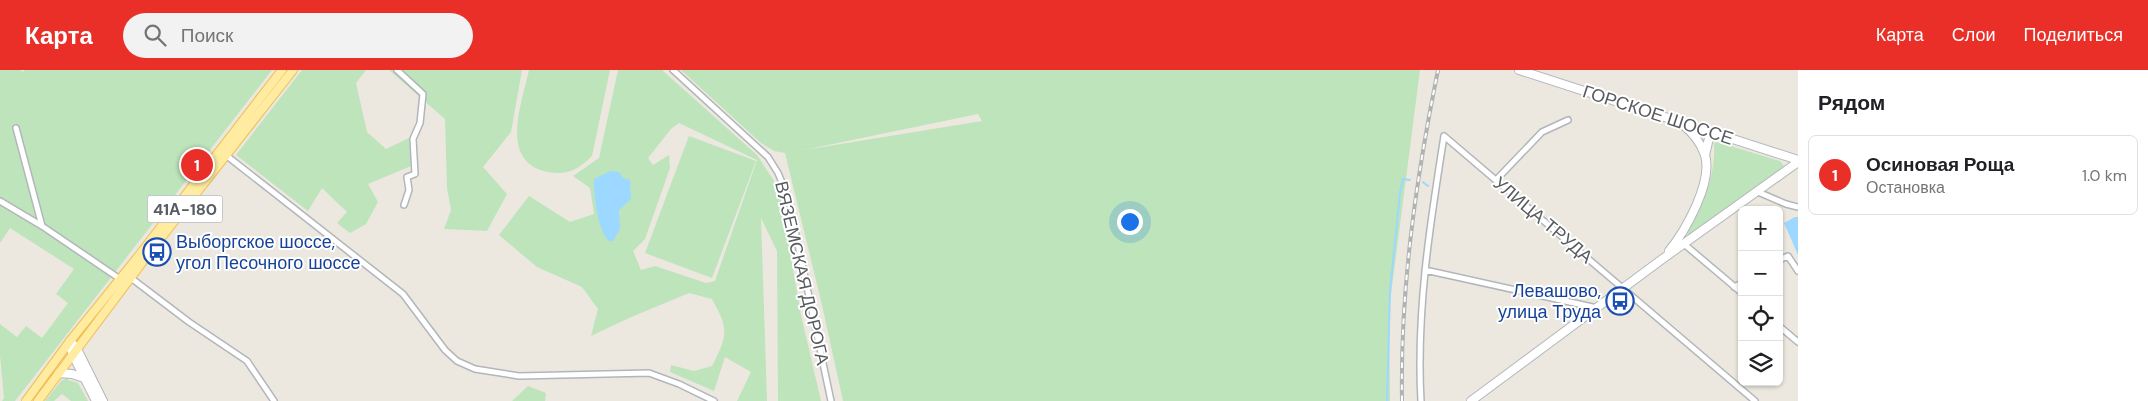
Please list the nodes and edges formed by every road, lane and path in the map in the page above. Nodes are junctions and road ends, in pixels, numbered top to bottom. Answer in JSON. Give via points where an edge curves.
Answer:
{"nodes":[{"id":1,"x":282,"y":70,"type":"edge"},
{"id":2,"x":293,"y":70,"type":"edge"},
{"id":3,"x":397,"y":70,"type":"edge"},
{"id":4,"x":673,"y":70,"type":"edge"},
{"id":5,"x":1519,"y":70,"type":"edge"},
{"id":6,"x":1568,"y":120,"type":"dead end"},
{"id":7,"x":1678,"y":121,"type":"junction"},
{"id":8,"x":16,"y":128,"type":"dead end"},
{"id":9,"x":1722,"y":136,"type":"junction"},
{"id":10,"x":1705,"y":155,"type":"junction"},
{"id":11,"x":227,"y":156,"type":"junction"},
{"id":12,"x":1798,"y":161,"type":"edge"},
{"id":13,"x":1496,"y":180,"type":"junction"},
{"id":14,"x":1758,"y":192,"type":"junction"},
{"id":15,"x":0,"y":201,"type":"edge"},
{"id":16,"x":404,"y":206,"type":"dead end"},
{"id":17,"x":1798,"y":207,"type":"edge"},
{"id":18,"x":42,"y":226,"type":"junction"},
{"id":19,"x":1684,"y":244,"type":"junction"},
{"id":20,"x":1783,"y":258,"type":"edge"},
{"id":21,"x":1661,"y":260,"type":"junction"},
{"id":22,"x":1425,"y":270,"type":"junction"},
{"id":23,"x":1798,"y":271,"type":"edge"},
{"id":24,"x":131,"y":278,"type":"junction"},
{"id":25,"x":120,"y":279,"type":"junction"},
{"id":26,"x":1738,"y":285,"type":"edge"},
{"id":27,"x":1734,"y":287,"type":"junction"},
{"id":28,"x":1623,"y":289,"type":"junction"},
{"id":29,"x":1738,"y":290,"type":"edge"},
{"id":30,"x":1597,"y":308,"type":"junction"},
{"id":31,"x":1783,"y":329,"type":"edge"},
{"id":32,"x":70,"y":341,"type":"junction"},
{"id":33,"x":1798,"y":342,"type":"edge"},
{"id":34,"x":75,"y":352,"type":"junction"},
{"id":35,"x":59,"y":373,"type":"junction"},
{"id":36,"x":84,"y":378,"type":"junction"},
{"id":37,"x":26,"y":401,"type":"edge"},
{"id":38,"x":38,"y":401,"type":"edge"},
{"id":39,"x":96,"y":401,"type":"edge"},
{"id":40,"x":103,"y":401,"type":"edge"},
{"id":41,"x":274,"y":401,"type":"edge"},
{"id":42,"x":714,"y":401,"type":"edge"},
{"id":43,"x":831,"y":401,"type":"edge"},
{"id":44,"x":1421,"y":401,"type":"edge"},
{"id":45,"x":1471,"y":401,"type":"edge"},
{"id":46,"x":1755,"y":401,"type":"edge"}],
"edges":[{"from":1,"to":25,"type":"main road","number":"41А-180"},
{"from":2,"to":11,"type":"main road","number":"41А-180"},
{"from":3,"to":16,"type":"street","via":[[424,94],[420,123],[413,139],[415,174],[407,177],[409,190]]},
{"from":4,"to":43,"type":"street","name":"ВЯЗЕМСКАЯ ДОРОГА","via":[[762,150],[778,173],[788,197]]},
{"from":5,"to":7,"type":"street","name":"ГОРСКОЕ ШОССЕ"},
{"from":6,"to":13,"type":"street","via":[[1542,132]]},
{"from":7,"to":9,"type":"street","name":"ГОРСКОЕ ШОССЕ"},
{"from":7,"to":10,"type":"street","via":[[1692,132]]},
{"from":8,"to":18,"type":"street"},
{"from":9,"to":10,"type":"street","via":[[1708,138]]},
{"from":9,"to":12,"type":"street","name":"ГОРСКОЕ ШОССЕ"},
{"from":10,"to":21,"type":"street","via":[[1706,172],[1695,205],[1679,238]]},
{"from":11,"to":24,"type":"main road","number":"41А-180"},
{"from":11,"to":42,"type":"street","via":[[397,288],[457,361],[475,369],[519,376],[650,372]]},
{"from":12,"to":14,"type":"street"},
{"from":13,"to":22,"type":"street","name":"УЛИЦА ТРУДА","via":[[1444,136]]},
{"from":13,"to":28,"type":"street","name":"УЛИЦА ТРУДА"},
{"from":14,"to":17,"type":"street"},
{"from":14,"to":19,"type":"street"},
{"from":15,"to":18,"type":"street"},
{"from":18,"to":25,"type":"street"},
{"from":19,"to":21,"type":"street"},
{"from":19,"to":27,"type":"street"},
{"from":20,"to":23,"type":"street","via":[[1788,256]]},
{"from":21,"to":28,"type":"street"},
{"from":22,"to":30,"type":"street"},
{"from":22,"to":44,"type":"street"},
{"from":24,"to":34,"type":"main road","number":"41А-180"},
{"from":24,"to":41,"type":"street","via":[[247,361]]},
{"from":25,"to":32,"type":"main road","number":"41А-180"},
{"from":26,"to":27,"type":"street"},
{"from":27,"to":29,"type":"street"},
{"from":28,"to":30,"type":"street"},
{"from":28,"to":46,"type":"street","name":"УЛИЦА ТРУДА"},
{"from":30,"to":45,"type":"street"},
{"from":31,"to":33,"type":"street"},
{"from":32,"to":34,"type":"street"},
{"from":32,"to":37,"type":"main road","number":"41А-180"},
{"from":34,"to":35,"type":"main road","number":"41А-180"},
{"from":34,"to":36,"type":"street"},
{"from":34,"to":40,"type":"street"},
{"from":35,"to":36,"type":"street"},
{"from":35,"to":38,"type":"main road","number":"41А-180"},
{"from":36,"to":39,"type":"street"}]}
